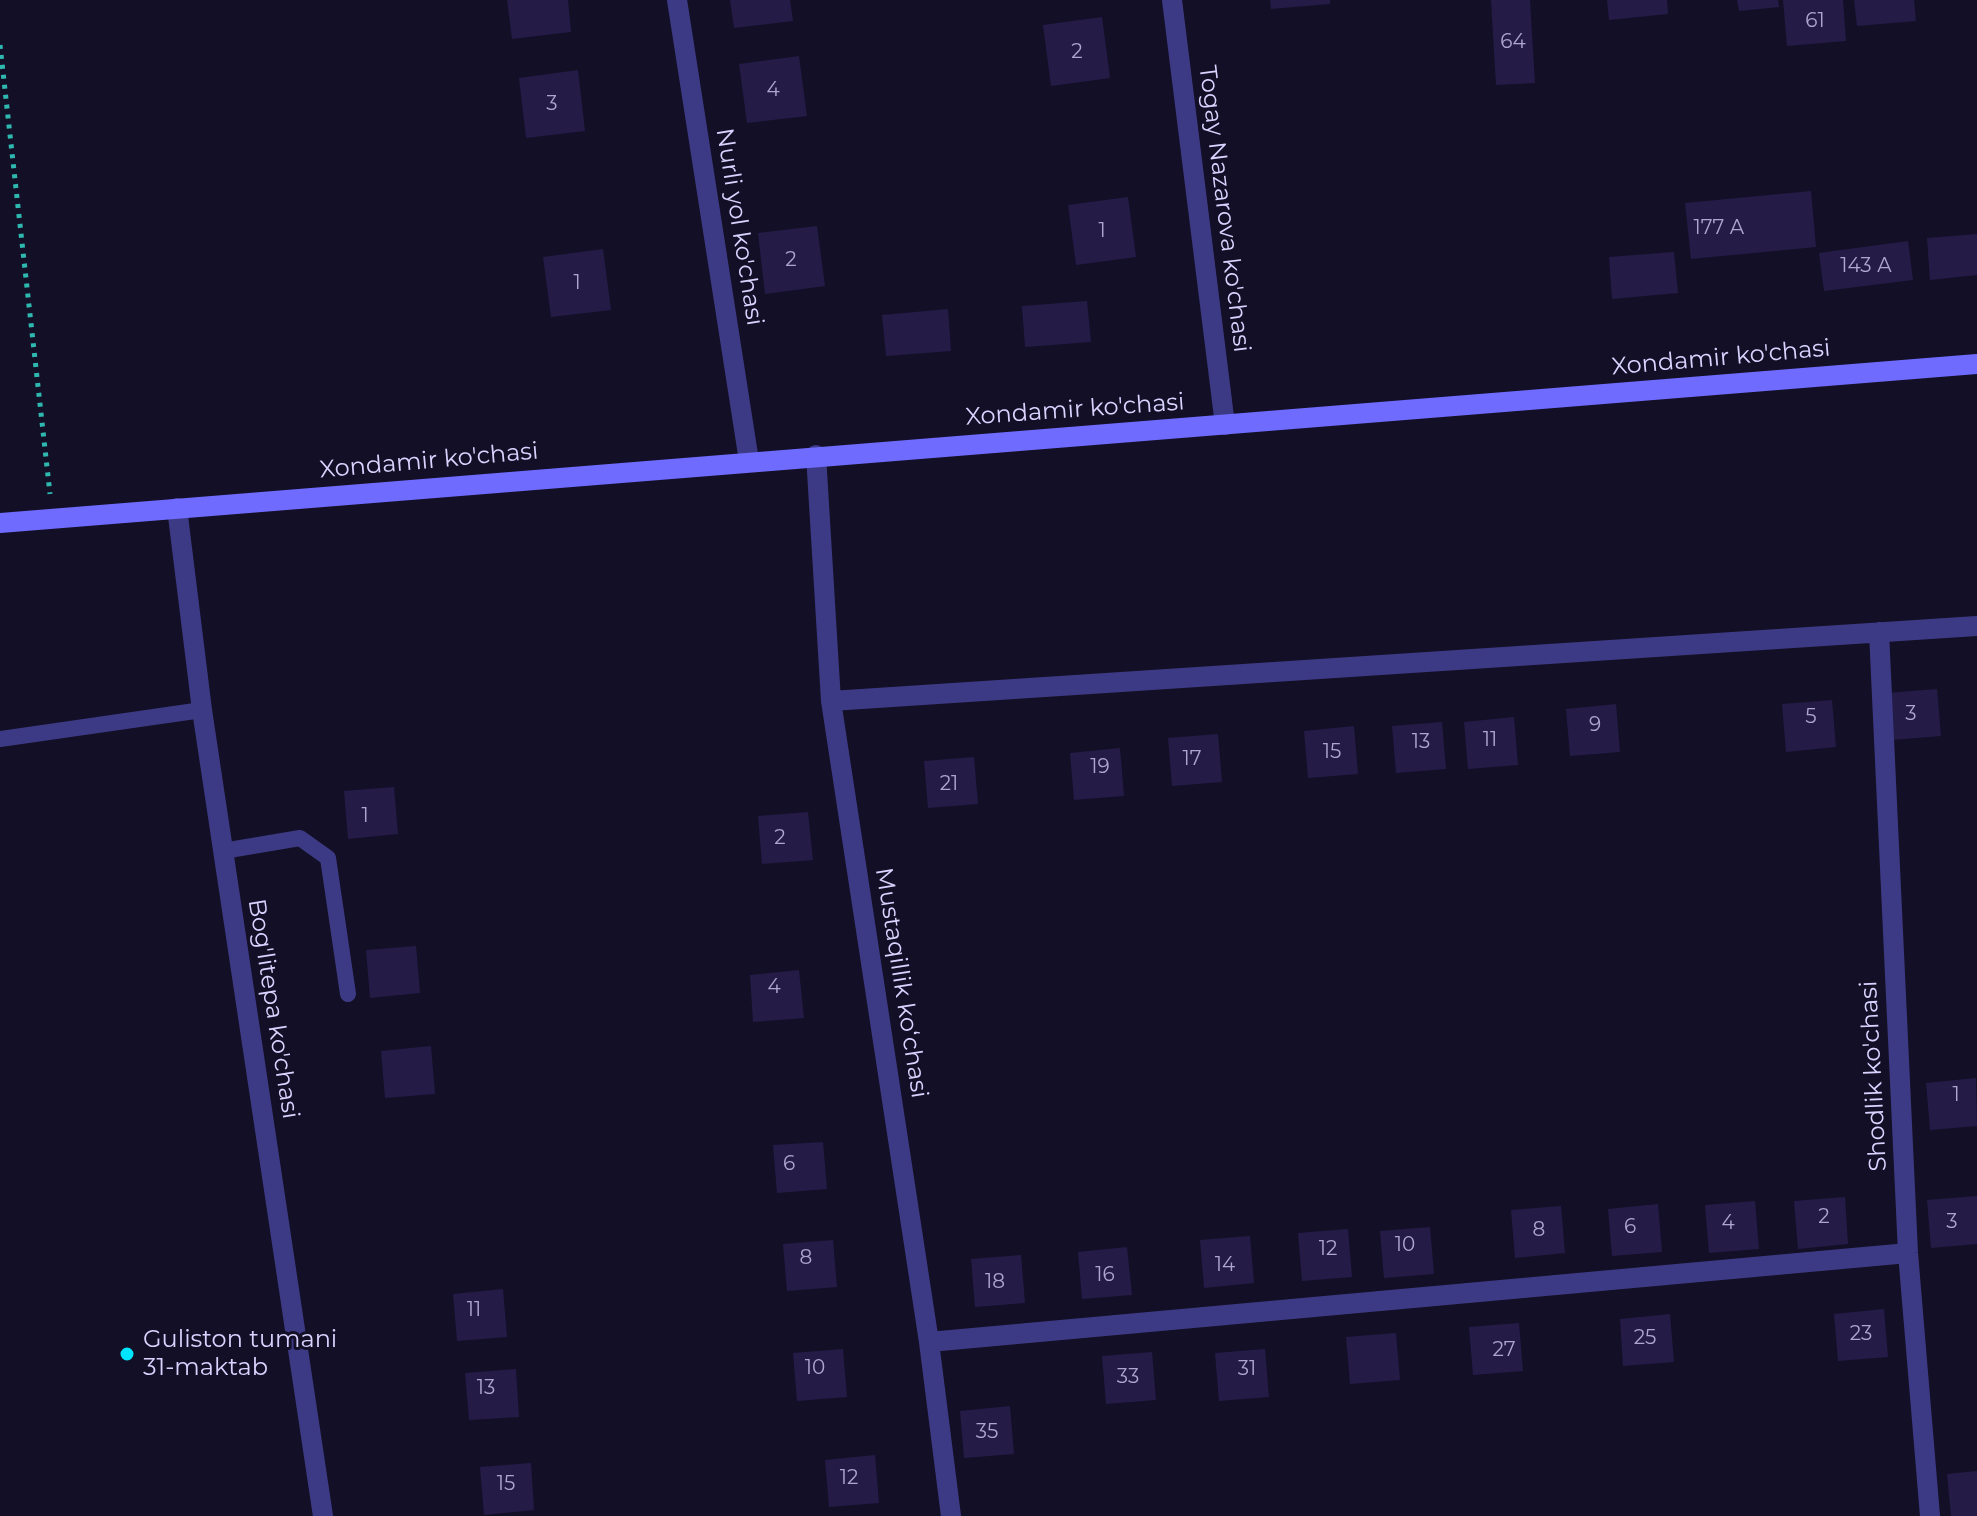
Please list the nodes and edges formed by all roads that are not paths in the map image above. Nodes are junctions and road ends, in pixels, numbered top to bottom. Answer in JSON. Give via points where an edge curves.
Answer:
{"nodes":[{"id":1,"x":677,"y":0,"type":"edge"},
{"id":2,"x":1172,"y":0,"type":"edge"},
{"id":3,"x":1977,"y":364,"type":"edge"},
{"id":4,"x":1225,"y":425,"type":"junction"},
{"id":5,"x":816,"y":455,"type":"junction"},
{"id":6,"x":749,"y":461,"type":"junction"},
{"id":7,"x":177,"y":508,"type":"junction"},
{"id":8,"x":0,"y":523,"type":"edge"},
{"id":9,"x":1977,"y":626,"type":"edge"},
{"id":10,"x":1879,"y":632,"type":"junction"},
{"id":11,"x":831,"y":701,"type":"junction"},
{"id":12,"x":202,"y":710,"type":"junction"},
{"id":13,"x":0,"y":739,"type":"edge"},
{"id":14,"x":223,"y":851,"type":"junction"},
{"id":15,"x":348,"y":994,"type":"dead end"},
{"id":16,"x":1908,"y":1253,"type":"junction"},
{"id":17,"x":929,"y":1342,"type":"junction"},
{"id":18,"x":323,"y":1516,"type":"edge"},
{"id":19,"x":951,"y":1516,"type":"edge"},
{"id":20,"x":1930,"y":1516,"type":"edge"}],
"edges":[{"from":1,"to":6,"type":"street","name":"Nurli yol ko'chasi"},
{"from":2,"to":4,"type":"street","name":"Togay Nazarova ko'chasi"},
{"from":3,"to":4,"type":"main road","name":"Xondamir ko'chasi"},
{"from":4,"to":5,"type":"main road","name":"Xondamir ko'chasi"},
{"from":5,"to":6,"type":"main road","name":"Xondamir ko'chasi"},
{"from":5,"to":11,"type":"street","name":"Mustaqillik koʻchasi"},
{"from":6,"to":7,"type":"main road","name":"Xondamir ko'chasi"},
{"from":7,"to":8,"type":"main road","name":"Xondamir ko'chasi"},
{"from":7,"to":12,"type":"street","name":"Bog'litepa ko'chasi"},
{"from":9,"to":10,"type":"street"},
{"from":10,"to":11,"type":"street"},
{"from":10,"to":16,"type":"street","name":"Shodlik ko'chasi"},
{"from":11,"to":17,"type":"street","name":"Mustaqillik koʻchasi"},
{"from":12,"to":13,"type":"lane"},
{"from":12,"to":14,"type":"street","name":"Bog'litepa ko'chasi"},
{"from":14,"to":15,"type":"lane","via":[[300,838],[328,858]]},
{"from":14,"to":18,"type":"street","name":"Bog'litepa ko'chasi"},
{"from":16,"to":17,"type":"street"},
{"from":16,"to":20,"type":"street","name":"Shodlik ko'chasi"},
{"from":17,"to":19,"type":"street","name":"Mustaqillik koʻchasi"}]}
